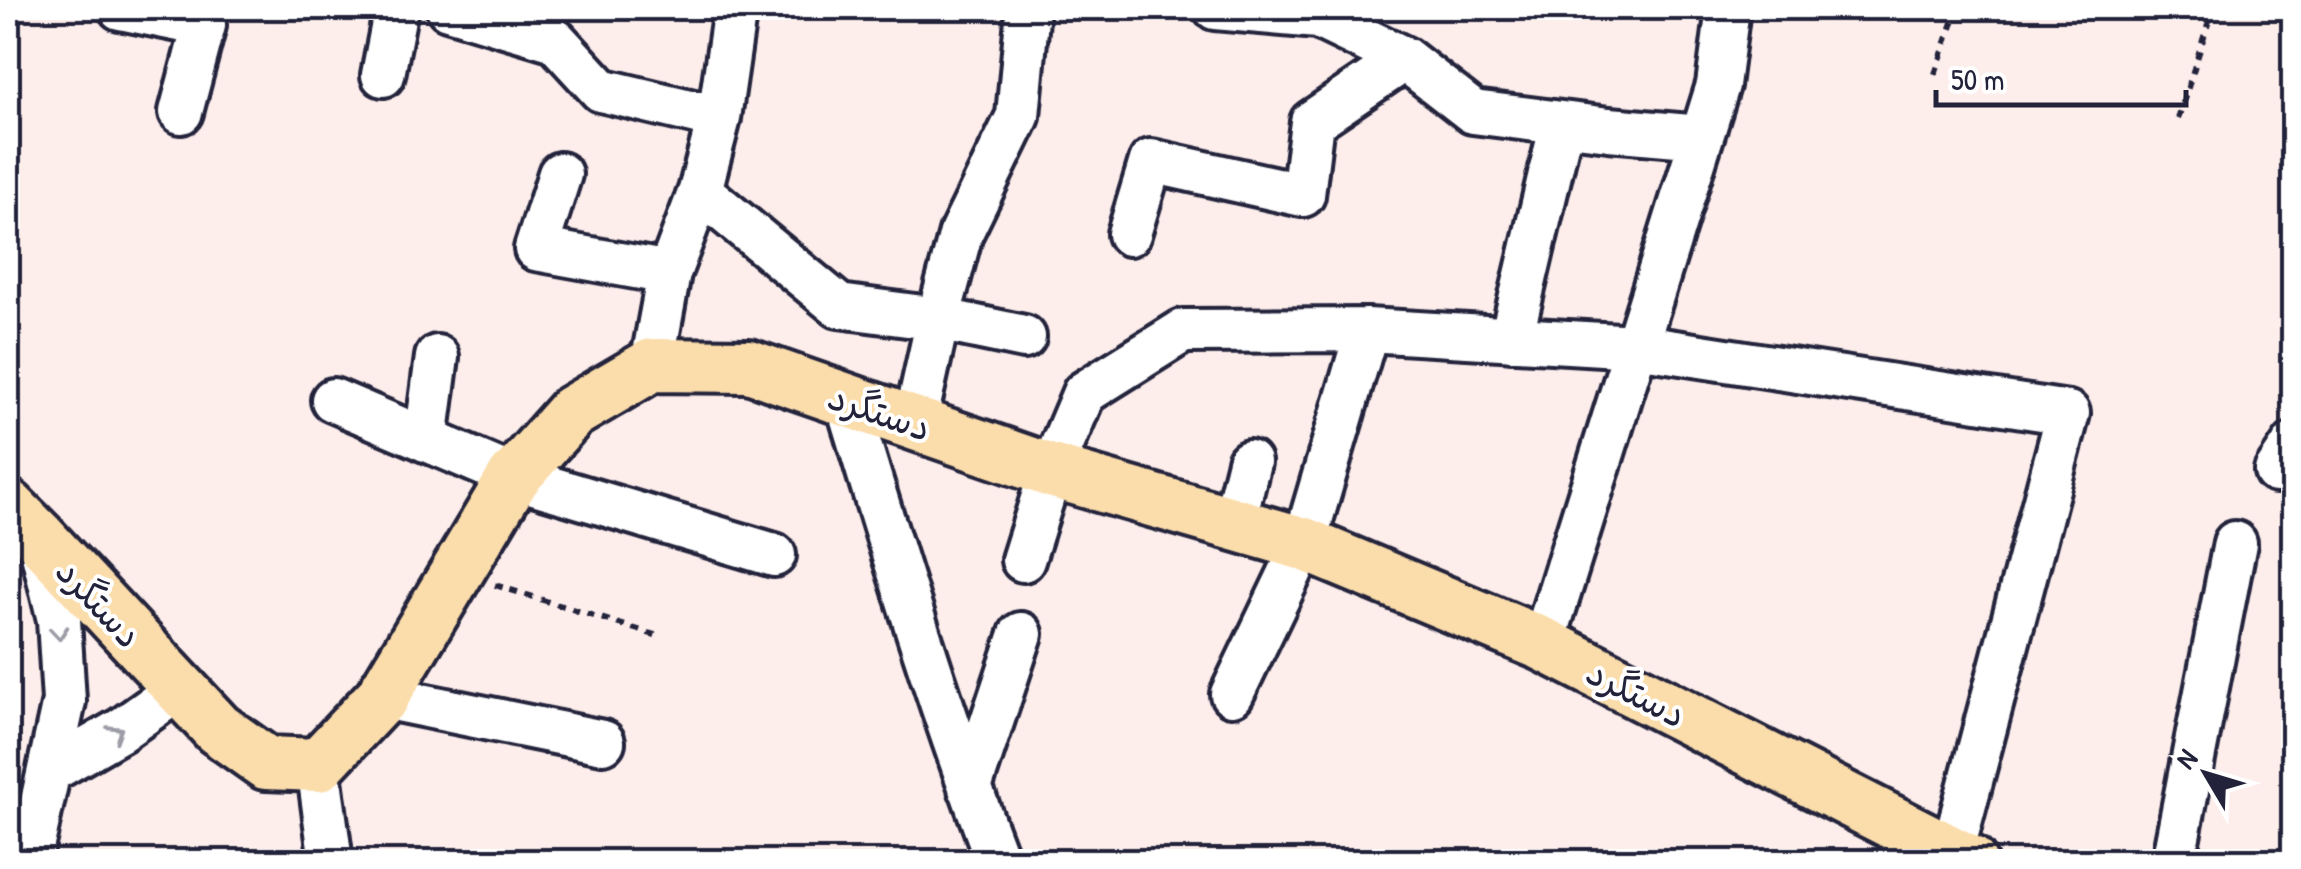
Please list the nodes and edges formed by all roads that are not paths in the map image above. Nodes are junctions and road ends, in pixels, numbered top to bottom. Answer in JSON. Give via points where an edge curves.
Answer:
{"nodes":[{"id":1,"x":120,"y":8,"type":"edge"},
{"id":2,"x":396,"y":8,"type":"edge"},
{"id":3,"x":448,"y":8,"type":"edge"},
{"id":4,"x":736,"y":8,"type":"edge"},
{"id":5,"x":1028,"y":8,"type":"edge"},
{"id":6,"x":1215,"y":8,"type":"edge"},
{"id":7,"x":1728,"y":8,"type":"edge"},
{"id":8,"x":1321,"y":12,"type":"edge"},
{"id":9,"x":1405,"y":59,"type":"junction"},
{"id":10,"x":383,"y":76,"type":"dead end"},
{"id":11,"x":181,"y":112,"type":"dead end"},
{"id":12,"x":718,"y":118,"type":"junction"},
{"id":13,"x":1562,"y":124,"type":"junction"},
{"id":14,"x":1702,"y":137,"type":"junction"},
{"id":15,"x":560,"y":174,"type":"dead end"},
{"id":16,"x":700,"y":191,"type":"junction"},
{"id":17,"x":1130,"y":234,"type":"dead end"},
{"id":18,"x":670,"y":273,"type":"junction"},
{"id":19,"x":938,"y":319,"type":"junction"},
{"id":20,"x":1367,"y":330,"type":"junction"},
{"id":21,"x":1024,"y":337,"type":"dead end"},
{"id":22,"x":1512,"y":339,"type":"junction"},
{"id":23,"x":1636,"y":346,"type":"junction"},
{"id":24,"x":437,"y":357,"type":"dead end"},
{"id":25,"x":652,"y":365,"type":"junction"},
{"id":26,"x":846,"y":399,"type":"junction"},
{"id":27,"x":333,"y":400,"type":"dead end"},
{"id":28,"x":915,"y":423,"type":"junction"},
{"id":29,"x":426,"y":440,"type":"junction"},
{"id":30,"x":1249,"y":462,"type":"dead end"},
{"id":31,"x":1051,"y":471,"type":"junction"},
{"id":32,"x":514,"y":476,"type":"junction"},
{"id":33,"x":24,"y":522,"type":"edge"},
{"id":34,"x":1234,"y":522,"type":"junction"},
{"id":35,"x":2235,"y":543,"type":"dead end"},
{"id":36,"x":1304,"y":544,"type":"junction"},
{"id":37,"x":774,"y":555,"type":"dead end"},
{"id":38,"x":1023,"y":560,"type":"dead end"},
{"id":39,"x":1021,"y":634,"type":"dead end"},
{"id":40,"x":1542,"y":644,"type":"junction"},
{"id":41,"x":180,"y":688,"type":"junction"},
{"id":42,"x":1232,"y":694,"type":"dead end"},
{"id":43,"x":382,"y":697,"type":"junction"},
{"id":44,"x":603,"y":742,"type":"dead end"},
{"id":45,"x":318,"y":766,"type":"junction"},
{"id":46,"x":50,"y":771,"type":"junction"},
{"id":47,"x":970,"y":788,"type":"junction"},
{"id":48,"x":1961,"y":857,"type":"edge"},
{"id":49,"x":30,"y":862,"type":"edge"},
{"id":50,"x":331,"y":862,"type":"edge"},
{"id":51,"x":998,"y":862,"type":"edge"},
{"id":52,"x":2173,"y":862,"type":"edge"}],
"edges":[{"from":1,"to":11,"type":"street","via":[[204,25]]},
{"from":2,"to":10,"type":"street"},
{"from":3,"to":12,"type":"street","via":[[555,40],[600,90]]},
{"from":4,"to":12,"type":"street"},
{"from":5,"to":19,"type":"street","via":[[1018,116],[961,232]]},
{"from":6,"to":8,"type":"street"},
{"from":7,"to":14,"type":"street","via":[[1718,85]]},
{"from":8,"to":9,"type":"street"},
{"from":9,"to":13,"type":"street","via":[[1473,112]]},
{"from":9,"to":17,"type":"street","via":[[1312,122],[1304,195],[1151,161]]},
{"from":12,"to":16,"type":"street"},
{"from":13,"to":14,"type":"street"},
{"from":13,"to":22,"type":"street"},
{"from":14,"to":23,"type":"street"},
{"from":15,"to":18,"type":"street","via":[[536,250]]},
{"from":16,"to":18,"type":"street"},
{"from":16,"to":19,"type":"street","via":[[839,306]]},
{"from":18,"to":25,"type":"street"},
{"from":19,"to":21,"type":"street"},
{"from":19,"to":28,"type":"street"},
{"from":20,"to":22,"type":"street"},
{"from":20,"to":31,"type":"street","via":[[1183,330],[1084,393]]},
{"from":20,"to":36,"type":"street"},
{"from":22,"to":23,"type":"street"},
{"from":23,"to":40,"type":"street"},
{"from":23,"to":48,"type":"street","via":[[2068,413]]},
{"from":24,"to":29,"type":"street"},
{"from":25,"to":26,"type":"main road","name":"دستگرد","via":[[749,366]]},
{"from":25,"to":32,"type":"main road","via":[[572,412]]},
{"from":26,"to":28,"type":"main road","name":"دستگرد"},
{"from":26,"to":47,"type":"street"},
{"from":27,"to":29,"type":"street"},
{"from":28,"to":31,"type":"main road","name":"دستگرد"},
{"from":29,"to":32,"type":"street"},
{"from":30,"to":34,"type":"street"},
{"from":31,"to":34,"type":"main road","name":"دستگرد"},
{"from":31,"to":38,"type":"street"},
{"from":32,"to":37,"type":"street"},
{"from":32,"to":43,"type":"main road"},
{"from":33,"to":41,"type":"main road","name":"دستگرد"},
{"from":33,"to":46,"type":"street","one_way":true,"via":[[58,620],[64,701]]},
{"from":34,"to":36,"type":"main road","name":"دستگرد"},
{"from":35,"to":52,"type":"street"},
{"from":36,"to":40,"type":"main road","name":"دستگرد"},
{"from":36,"to":42,"type":"street"},
{"from":39,"to":47,"type":"street"},
{"from":40,"to":48,"type":"main road","name":"دستگرد"},
{"from":41,"to":45,"type":"main road","name":"دستگرد","via":[[218,729],[266,764]]},
{"from":46,"to":41,"type":"street","one_way":true},
{"from":43,"to":44,"type":"street"},
{"from":43,"to":45,"type":"main road"},
{"from":45,"to":50,"type":"street"},
{"from":46,"to":49,"type":"street"},
{"from":47,"to":51,"type":"street"}]}
